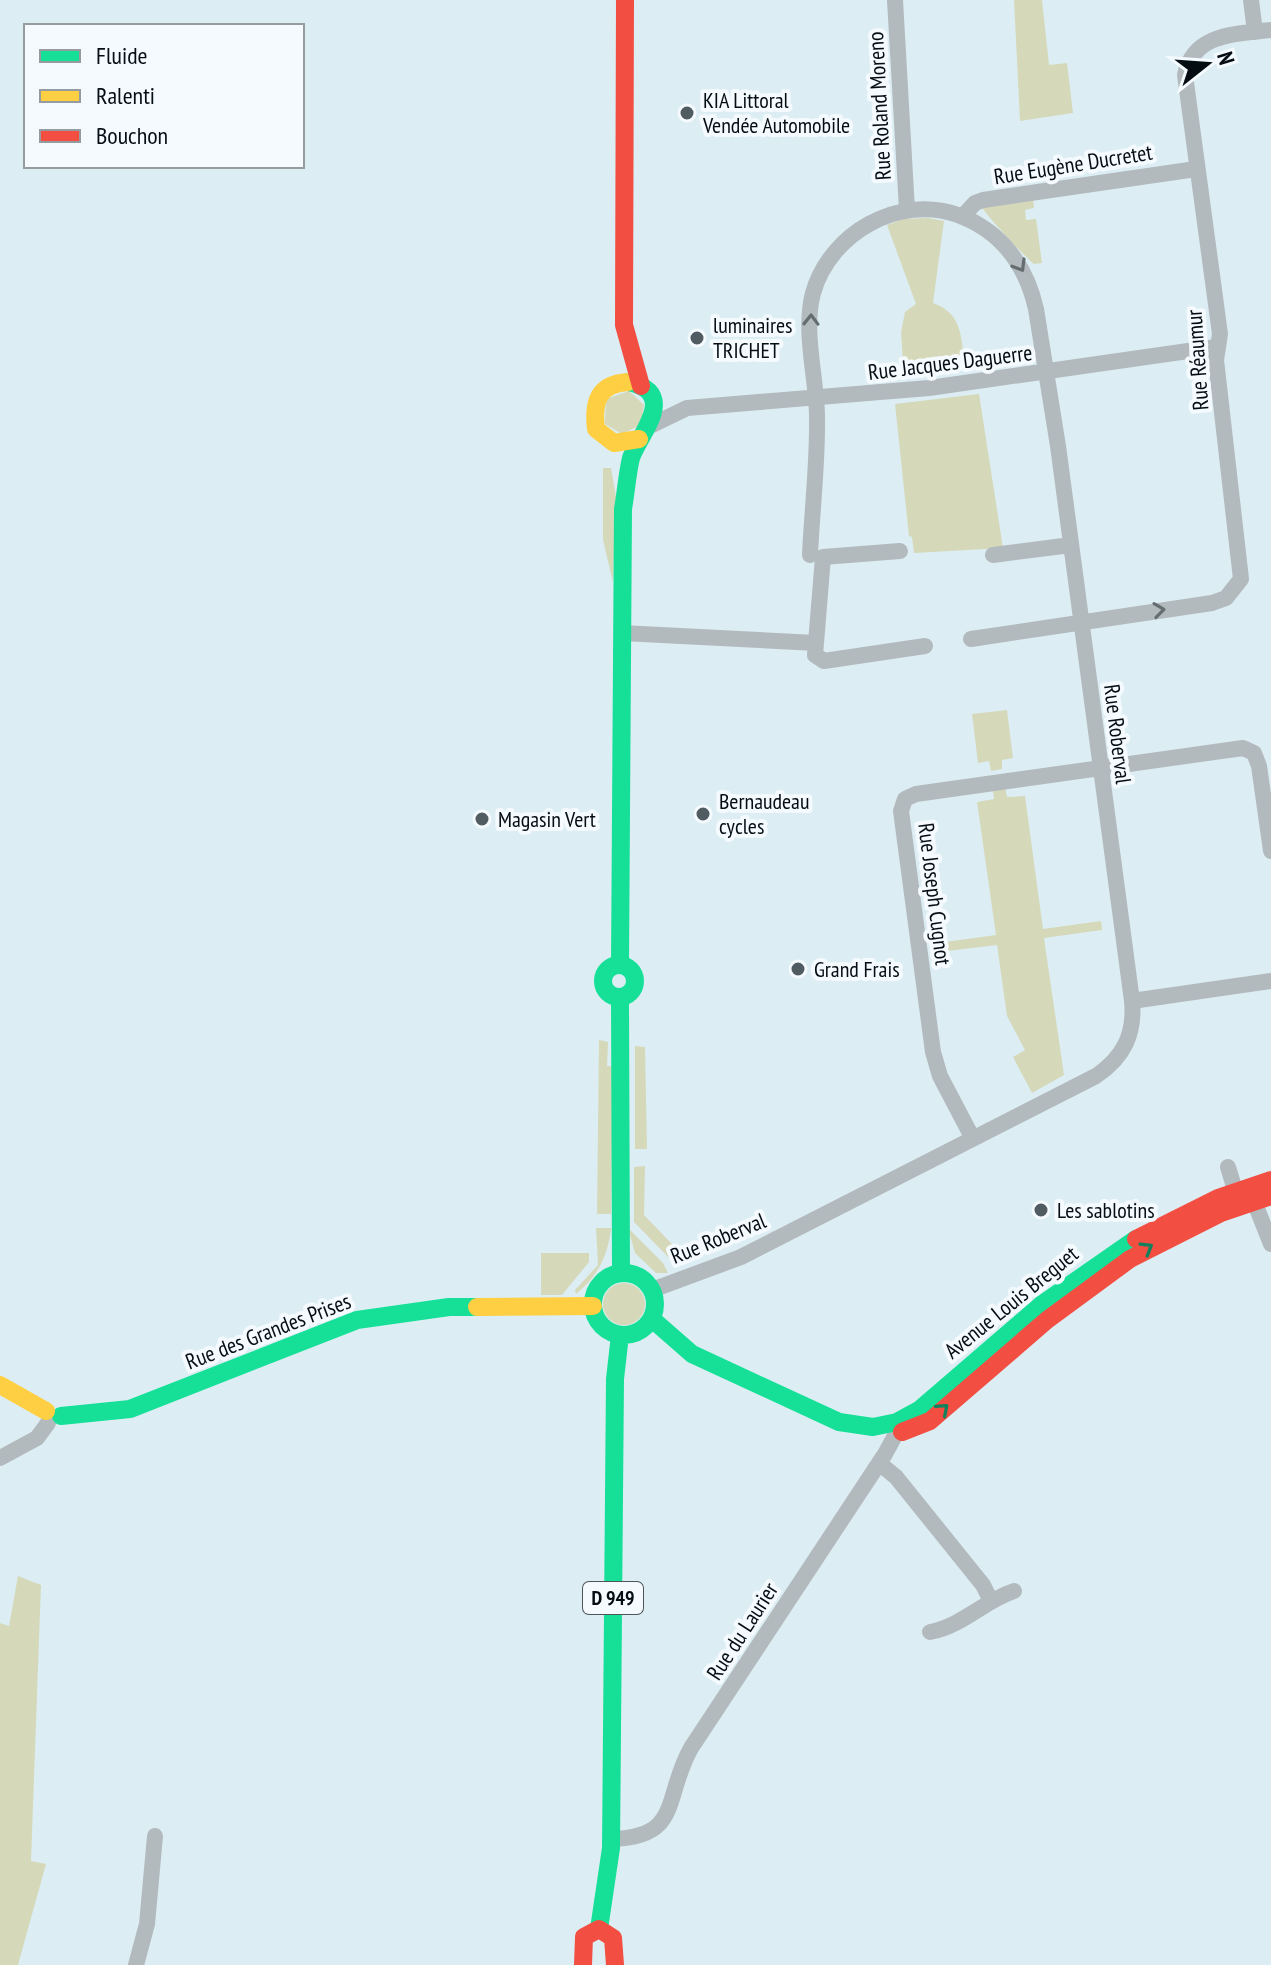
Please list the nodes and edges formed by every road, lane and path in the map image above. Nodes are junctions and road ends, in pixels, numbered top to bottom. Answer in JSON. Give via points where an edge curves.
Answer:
{"nodes":[{"id":1,"x":625,"y":0,"type":"edge"},
{"id":2,"x":895,"y":0,"type":"edge"},
{"id":3,"x":1251,"y":0,"type":"edge"},
{"id":4,"x":1263,"y":31,"type":"edge"},
{"id":5,"x":1196,"y":169,"type":"junction"},
{"id":6,"x":907,"y":210,"type":"junction"},
{"id":7,"x":962,"y":217,"type":"junction"},
{"id":8,"x":624,"y":325,"type":"junction"},
{"id":9,"x":1216,"y":347,"type":"junction"},
{"id":10,"x":1047,"y":373,"type":"junction"},
{"id":11,"x":606,"y":386,"type":"junction"},
{"id":12,"x":646,"y":392,"type":"junction"},
{"id":13,"x":816,"y":398,"type":"junction"},
{"id":14,"x":687,"y":408,"type":"junction"},
{"id":15,"x":646,"y":432,"type":"junction"},
{"id":16,"x":606,"y":439,"type":"junction"},
{"id":17,"x":623,"y":509,"type":"junction"},
{"id":18,"x":1071,"y":545,"type":"junction"},
{"id":19,"x":900,"y":551,"type":"dead end"},
{"id":20,"x":810,"y":555,"type":"dead end"},
{"id":21,"x":993,"y":555,"type":"dead end"},
{"id":22,"x":1081,"y":621,"type":"junction"},
{"id":23,"x":622,"y":633,"type":"junction"},
{"id":24,"x":971,"y":639,"type":"dead end"},
{"id":25,"x":816,"y":643,"type":"junction"},
{"id":26,"x":925,"y":646,"type":"dead end"},
{"id":27,"x":1100,"y":768,"type":"junction"},
{"id":28,"x":1271,"y":851,"type":"edge"},
{"id":29,"x":1271,"y":981,"type":"edge"},
{"id":30,"x":1132,"y":1001,"type":"junction"},
{"id":31,"x":972,"y":1137,"type":"junction"},
{"id":32,"x":1228,"y":1167,"type":"dead end"},
{"id":33,"x":1271,"y":1180,"type":"edge"},
{"id":34,"x":1252,"y":1193,"type":"edge"},
{"id":35,"x":1271,"y":1244,"type":"edge"},
{"id":36,"x":621,"y":1273,"type":"junction"},
{"id":37,"x":652,"y":1290,"type":"junction"},
{"id":38,"x":593,"y":1306,"type":"junction"},
{"id":39,"x":652,"y":1319,"type":"junction"},
{"id":40,"x":620,"y":1335,"type":"junction"},
{"id":41,"x":0,"y":1385,"type":"edge"},
{"id":42,"x":52,"y":1417,"type":"junction"},
{"id":43,"x":897,"y":1427,"type":"junction"},
{"id":44,"x":0,"y":1458,"type":"edge"},
{"id":45,"x":879,"y":1463,"type":"junction"},
{"id":46,"x":1014,"y":1591,"type":"dead end"},
{"id":47,"x":990,"y":1599,"type":"junction"},
{"id":48,"x":930,"y":1632,"type":"dead end"},
{"id":49,"x":155,"y":1836,"type":"dead end"},
{"id":50,"x":612,"y":1839,"type":"junction"},
{"id":51,"x":599,"y":1929,"type":"junction"},
{"id":52,"x":136,"y":1965,"type":"edge"},
{"id":53,"x":583,"y":1965,"type":"edge"},
{"id":54,"x":615,"y":1965,"type":"edge"}],
"edges":[{"from":1,"to":8,"type":"main road"},
{"from":2,"to":6,"type":"street","name":"Rue Roland Moreno"},
{"from":3,"to":4,"type":"street"},
{"from":4,"to":5,"type":"street","name":"Rue Réaumur","via":[[1213,39],[1190,58],[1186,84]]},
{"from":5,"to":7,"type":"street","name":"Rue Eugène Ducretet","via":[[983,200]]},
{"from":5,"to":9,"type":"street","name":"Rue Réaumur","via":[[1220,334]]},
{"from":6,"to":7,"type":"street","name":"Rue Roberval"},
{"from":13,"to":6,"type":"street","name":"Rue Roberval","one_way":true,"via":[[810,326],[818,280],[850,236],[877,219]]},
{"from":7,"to":10,"type":"street","name":"Rue Roberval","one_way":true,"via":[[992,232],[1021,267],[1032,294]]},
{"from":8,"to":11,"type":"main road"},
{"from":8,"to":12,"type":"main road"},
{"from":9,"to":10,"type":"street","name":"Rue Jacques Daguerre"},
{"from":22,"to":9,"type":"street","name":"Rue Réaumur","one_way":true,"via":[[1212,603],[1226,598],[1241,579]]},
{"from":10,"to":13,"type":"street","name":"Rue Jacques Daguerre"},
{"from":10,"to":18,"type":"street","name":"Rue Roberval"},
{"from":11,"to":12,"type":"main road","via":[[624,381]]},
{"from":11,"to":16,"type":"main road","via":[[592,412],[596,429]]},
{"from":12,"to":14,"type":"street"},
{"from":12,"to":15,"type":"main road","via":[[655,411]]},
{"from":13,"to":14,"type":"street","name":"Rue Jacques Daguerre"},
{"from":13,"to":20,"type":"street","name":"Rue Roberval"},
{"from":14,"to":15,"type":"street"},
{"from":15,"to":16,"type":"main road","via":[[623,444]]},
{"from":15,"to":17,"type":"main road","via":[[630,465]]},
{"from":16,"to":17,"type":"main road"},
{"from":17,"to":23,"type":"main road"},
{"from":18,"to":21,"type":"street"},
{"from":18,"to":22,"type":"street","name":"Rue Roberval"},
{"from":19,"to":25,"type":"street","via":[[823,557]]},
{"from":22,"to":24,"type":"street"},
{"from":22,"to":27,"type":"street","name":"Rue Roberval"},
{"from":23,"to":25,"type":"street"},
{"from":23,"to":36,"type":"main road","via":[[620,965],[633,973],[635,983],[620,997]]},
{"from":25,"to":26,"type":"street","via":[[815,655],[824,661]]},
{"from":27,"to":28,"type":"street","via":[[1243,748],[1254,753]]},
{"from":27,"to":30,"type":"street","name":"Rue Roberval"},
{"from":27,"to":31,"type":"street","name":"Rue Joseph Cugnot","via":[[916,794],[902,804],[933,1052]]},
{"from":29,"to":30,"type":"street"},
{"from":30,"to":31,"type":"street","name":"Rue Roberval","via":[[1132,1031],[1111,1065]]},
{"from":31,"to":37,"type":"street","name":"Rue Roberval","via":[[741,1257]]},
{"from":32,"to":34,"type":"street"},
{"from":33,"to":34,"type":"main road","name":"Avenue Louis Breguet"},
{"from":34,"to":35,"type":"street"},
{"from":34,"to":43,"type":"main road","name":"Avenue Louis Breguet","via":[[1157,1223],[1110,1253],[1033,1310]]},
{"from":36,"to":37,"type":"main road","via":[[642,1278]]},
{"from":36,"to":38,"type":"main road","via":[[598,1286]]},
{"from":37,"to":39,"type":"main road"},
{"from":38,"to":40,"type":"main road","via":[[601,1326]]},
{"from":38,"to":42,"type":"main road","name":"Rue des Grandes Prises","via":[[449,1307],[357,1320],[130,1409]]},
{"from":39,"to":40,"type":"main road","via":[[641,1330]]},
{"from":39,"to":43,"type":"main road","via":[[692,1354],[818,1415],[859,1427]]},
{"from":40,"to":50,"type":"main road","number":"D 949","via":[[615,1379]]},
{"from":41,"to":42,"type":"main road"},
{"from":42,"to":44,"type":"street","via":[[37,1438]]},
{"from":43,"to":45,"type":"street","name":"Rue du Laurier"},
{"from":45,"to":47,"type":"street","via":[[896,1477]]},
{"from":45,"to":50,"type":"street","name":"Rue du Laurier","via":[[691,1748],[661,1822],[646,1836]]},
{"from":46,"to":47,"type":"street"},
{"from":47,"to":48,"type":"street","via":[[947,1629]]},
{"from":49,"to":52,"type":"street","via":[[147,1924]]},
{"from":50,"to":51,"type":"main road","number":"D 949"},
{"from":51,"to":53,"type":"main road","via":[[584,1937]]},
{"from":51,"to":54,"type":"main road","via":[[613,1938]]}]}
